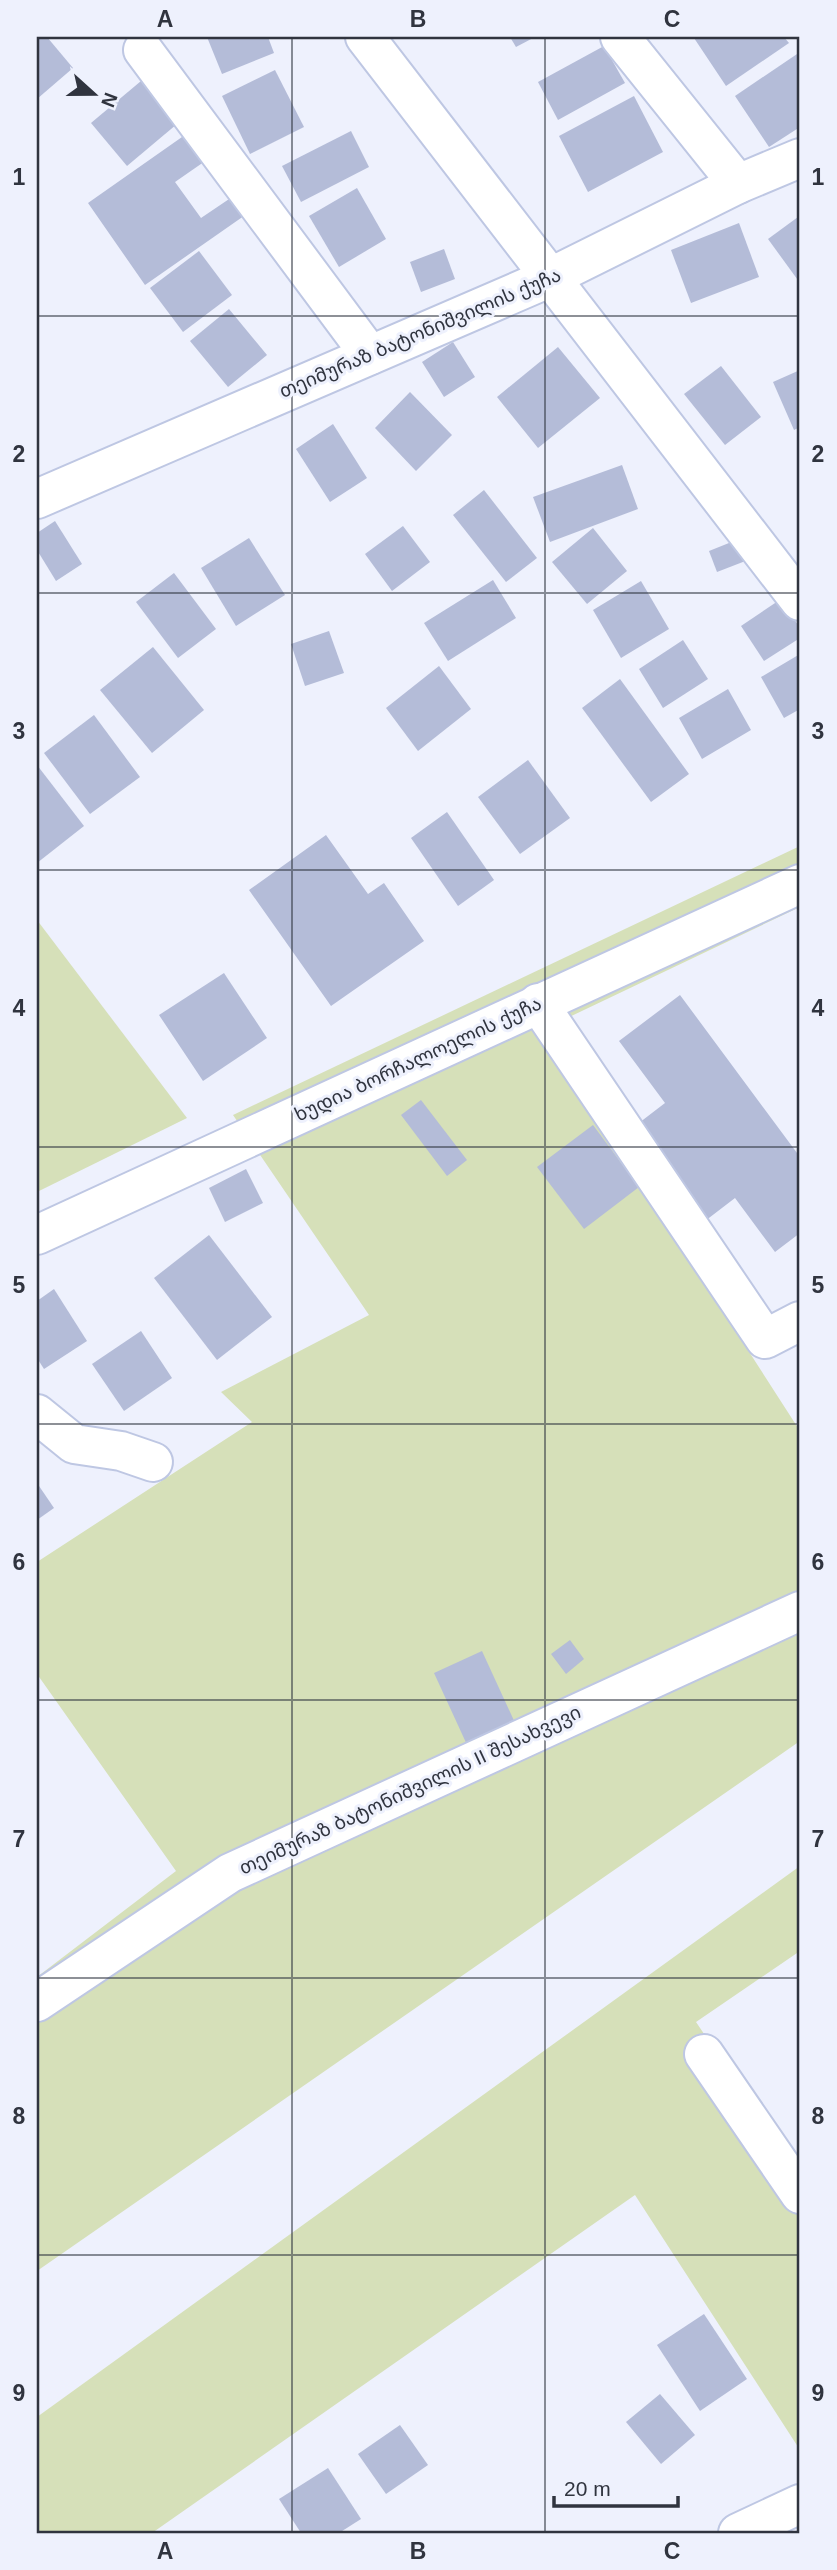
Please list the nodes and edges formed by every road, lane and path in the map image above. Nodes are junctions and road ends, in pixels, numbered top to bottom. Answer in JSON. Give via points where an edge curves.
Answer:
{"nodes":[{"id":1,"x":365,"y":37,"type":"edge"},
{"id":2,"x":620,"y":37,"type":"edge"},
{"id":3,"x":143,"y":50,"type":"dead end"},
{"id":4,"x":800,"y":158,"type":"edge"},
{"id":5,"x":738,"y":184,"type":"junction"},
{"id":6,"x":550,"y":278,"type":"junction"},
{"id":7,"x":370,"y":355,"type":"junction"},
{"id":8,"x":37,"y":499,"type":"edge"},
{"id":9,"x":800,"y":601,"type":"edge"},
{"id":10,"x":800,"y":884,"type":"edge"},
{"id":11,"x":538,"y":1003,"type":"junction"},
{"id":12,"x":37,"y":1235,"type":"edge"},
{"id":13,"x":800,"y":1321,"type":"edge"},
{"id":14,"x":37,"y":1414,"type":"edge"},
{"id":15,"x":153,"y":1462,"type":"dead end"},
{"id":16,"x":800,"y":1611,"type":"edge"},
{"id":17,"x":37,"y":2002,"type":"edge"},
{"id":18,"x":704,"y":2054,"type":"dead end"},
{"id":19,"x":800,"y":2194,"type":"edge"},
{"id":20,"x":800,"y":2504,"type":"edge"},
{"id":21,"x":738,"y":2533,"type":"edge"}],
"edges":[{"from":1,"to":6,"type":"street"},
{"from":2,"to":5,"type":"street"},
{"from":3,"to":7,"type":"street"},
{"from":4,"to":5,"type":"street","name":"თეიმურაზ ბატონიშვილის ქუჩა"},
{"from":5,"to":6,"type":"street","name":"თეიმურაზ ბატონიშვილის ქუჩა"},
{"from":6,"to":7,"type":"street","name":"თეიმურაზ ბატონიშვილის ქუჩა"},
{"from":6,"to":9,"type":"street"},
{"from":7,"to":8,"type":"street","name":"თეიმურაზ ბატონიშვილის ქუჩა"},
{"from":10,"to":11,"type":"street","name":"ხუდია ბორჩალოელის ქუჩა"},
{"from":11,"to":12,"type":"street","name":"ხუდია ბორჩალოელის ქუჩა"},
{"from":11,"to":13,"type":"street","via":[[765,1339]]},
{"from":14,"to":15,"type":"street","via":[[74,1444],[121,1451]]},
{"from":16,"to":17,"type":"street","name":"თეიმურაზ ბატონიშვილის II შესახვევი","via":[[230,1873]]},
{"from":18,"to":19,"type":"street"},
{"from":20,"to":21,"type":"street"}]}
